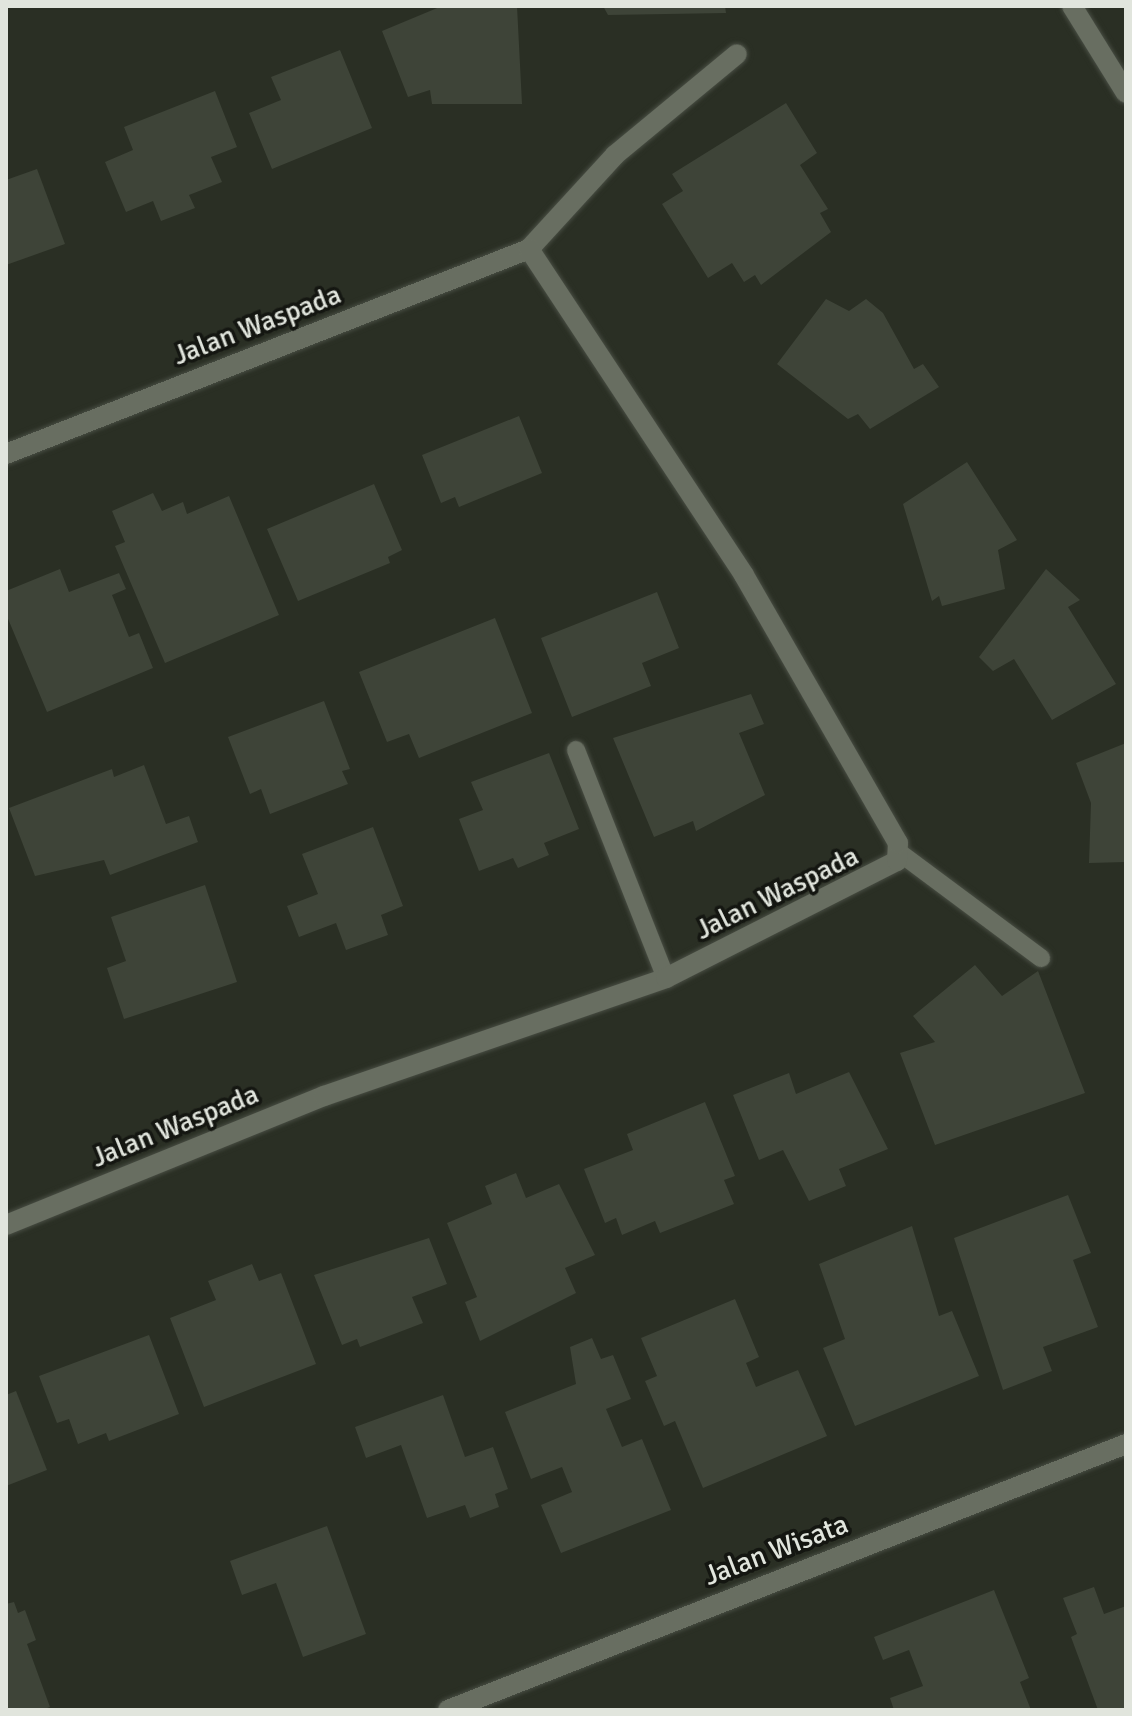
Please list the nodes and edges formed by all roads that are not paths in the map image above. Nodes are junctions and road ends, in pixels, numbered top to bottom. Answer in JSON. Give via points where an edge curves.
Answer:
{"nodes":[{"id":1,"x":1072,"y":6,"type":"edge"},
{"id":2,"x":737,"y":54,"type":"dead end"},
{"id":3,"x":1126,"y":93,"type":"edge"},
{"id":4,"x":529,"y":249,"type":"junction"},
{"id":5,"x":6,"y":454,"type":"edge"},
{"id":6,"x":576,"y":750,"type":"dead end"},
{"id":7,"x":900,"y":853,"type":"junction"},
{"id":8,"x":1041,"y":958,"type":"dead end"},
{"id":9,"x":666,"y":978,"type":"junction"},
{"id":10,"x":6,"y":1225,"type":"edge"},
{"id":11,"x":1126,"y":1444,"type":"edge"},
{"id":12,"x":448,"y":1710,"type":"edge"}],
"edges":[{"from":1,"to":3,"type":"street"},
{"from":2,"to":4,"type":"street","name":"Jalan Waspada","via":[[615,155]]},
{"from":4,"to":5,"type":"street","name":"Jalan Waspada"},
{"from":4,"to":7,"type":"street","name":"Jalan Waspada","via":[[744,575]]},
{"from":6,"to":9,"type":"lane"},
{"from":7,"to":8,"type":"lane"},
{"from":7,"to":9,"type":"street","name":"Jalan Waspada","via":[[876,877]]},
{"from":9,"to":10,"type":"street","name":"Jalan Waspada","via":[[324,1096]]},
{"from":11,"to":12,"type":"street","name":"Jalan Wisata"}]}
